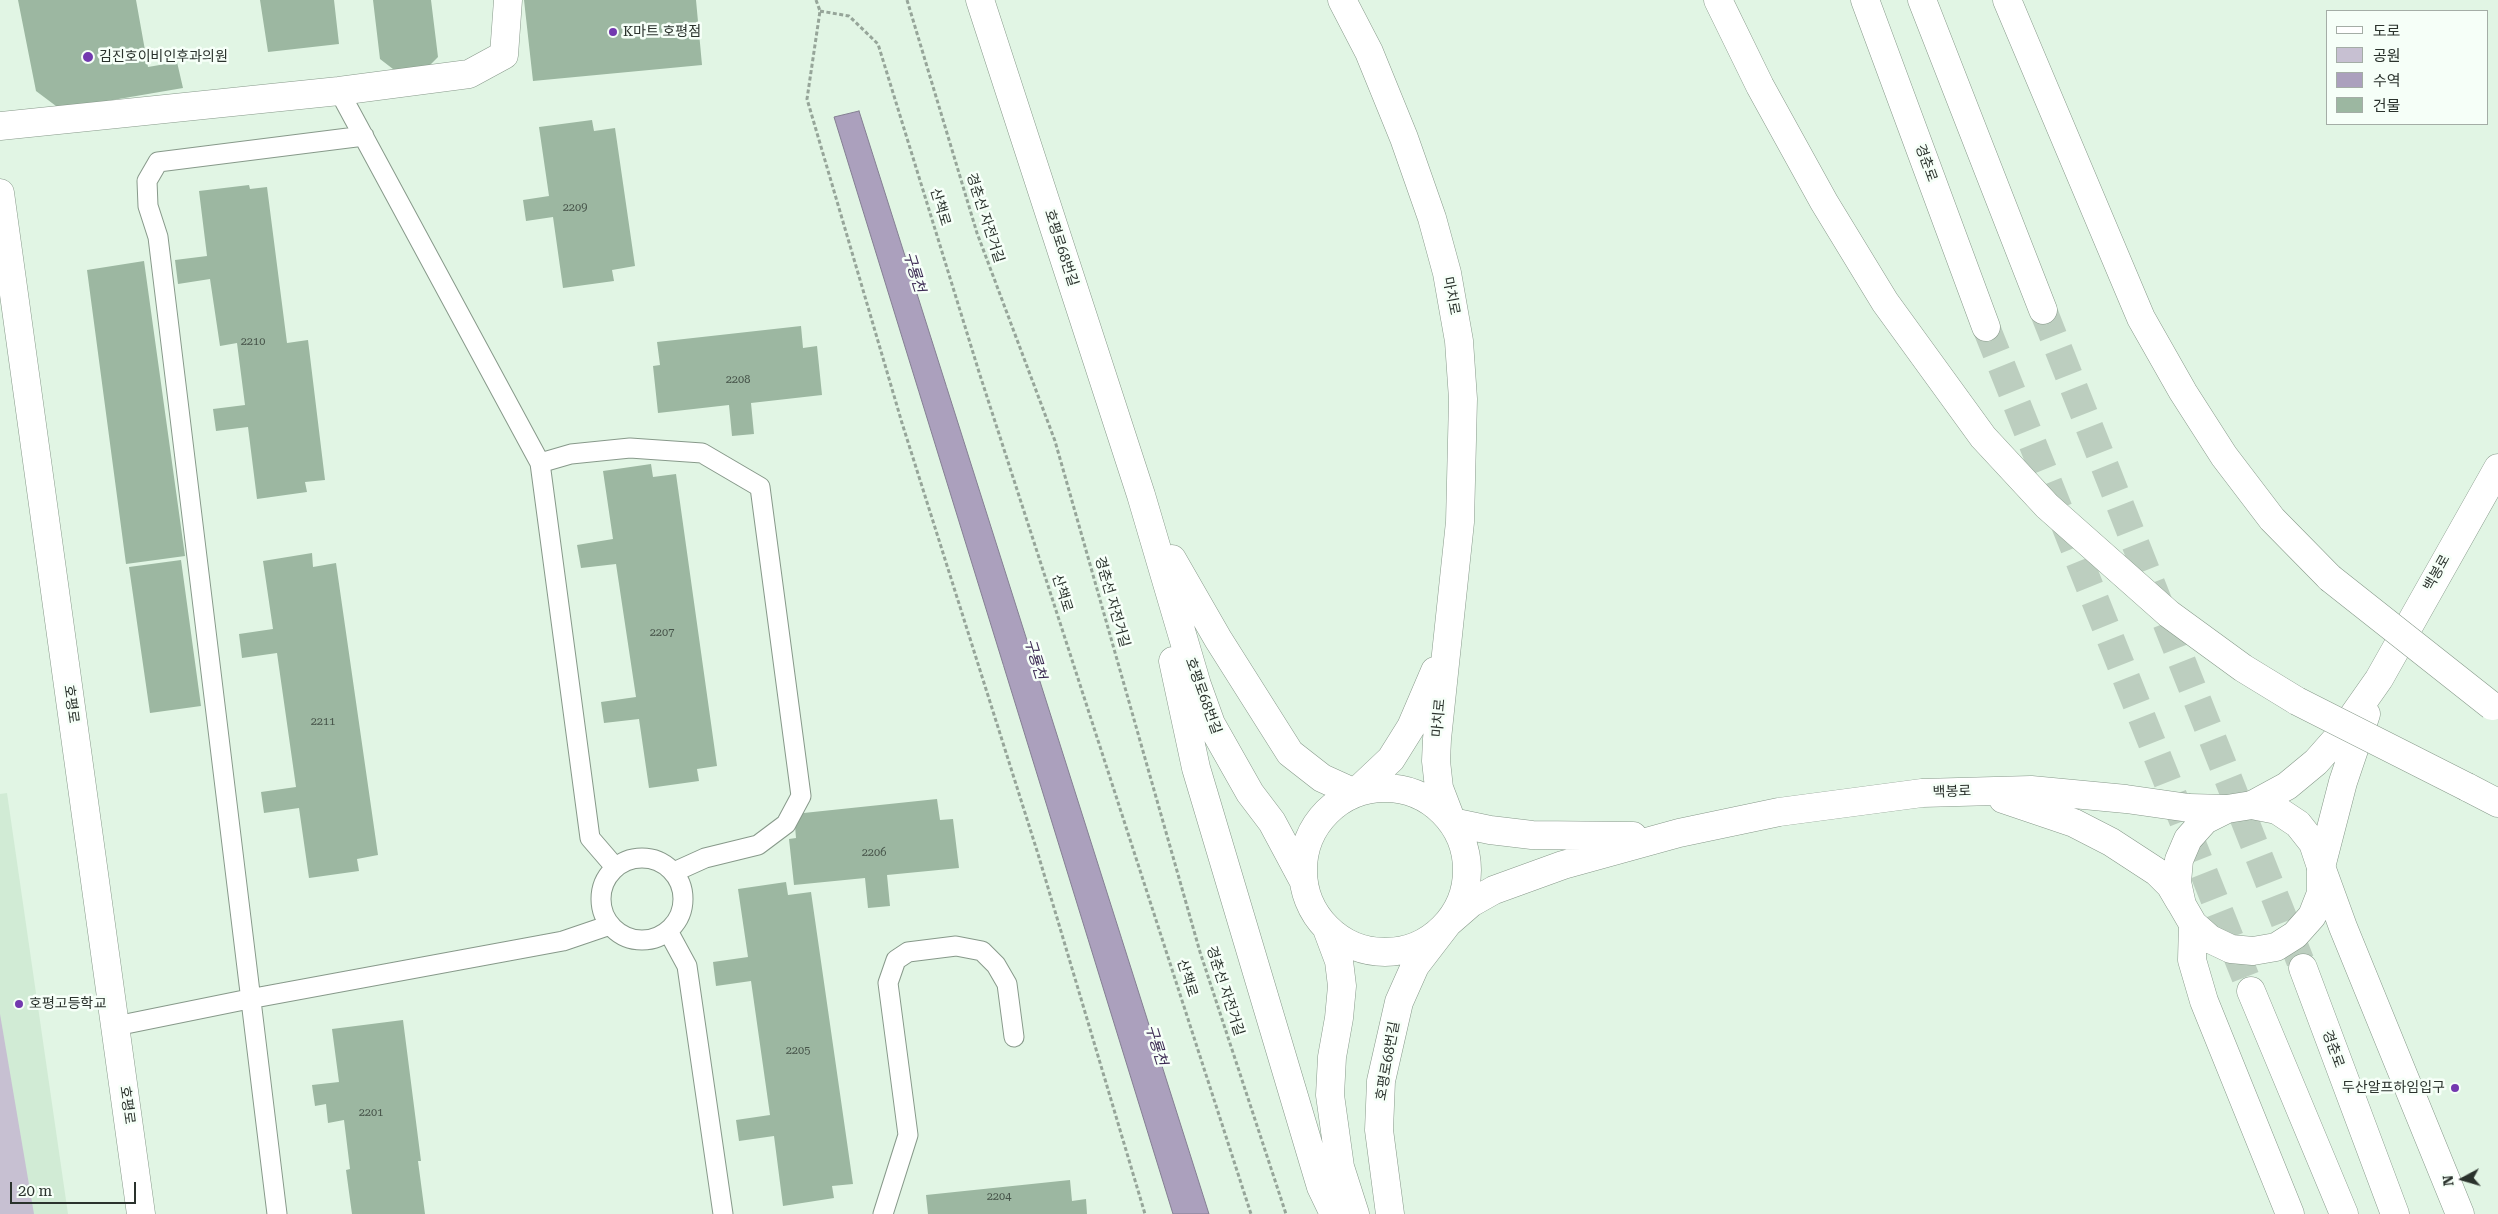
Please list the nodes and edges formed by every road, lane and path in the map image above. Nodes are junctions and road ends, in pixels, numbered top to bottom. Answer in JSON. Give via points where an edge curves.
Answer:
{"nodes":[{"id":1,"x":508,"y":0,"type":"edge"},
{"id":2,"x":816,"y":0,"type":"edge"},
{"id":3,"x":906,"y":0,"type":"edge"},
{"id":4,"x":980,"y":0,"type":"edge"},
{"id":5,"x":1342,"y":0,"type":"edge"},
{"id":6,"x":1718,"y":0,"type":"edge"},
{"id":7,"x":1865,"y":0,"type":"edge"},
{"id":8,"x":1922,"y":0,"type":"edge"},
{"id":9,"x":2010,"y":4,"type":"edge"},
{"id":10,"x":820,"y":11,"type":"junction"},
{"id":11,"x":339,"y":91,"type":"junction"},
{"id":12,"x":0,"y":126,"type":"edge"},
{"id":13,"x":364,"y":136,"type":"junction"},
{"id":14,"x":0,"y":194,"type":"edge"},
{"id":15,"x":2043,"y":310,"type":"tunnel mouth"},
{"id":16,"x":1986,"y":326,"type":"tunnel mouth"},
{"id":17,"x":540,"y":463,"type":"junction"},
{"id":18,"x":2498,"y":468,"type":"edge"},
{"id":19,"x":1142,"y":495,"type":"junction"},
{"id":20,"x":1450,"y":611,"type":"junction"},
{"id":21,"x":2378,"y":679,"type":"junction"},
{"id":22,"x":2495,"y":708,"type":"edge"},
{"id":23,"x":1973,"y":791,"type":"junction"},
{"id":24,"x":1355,"y":793,"type":"junction"},
{"id":25,"x":2498,"y":803,"type":"edge"},
{"id":26,"x":2240,"y":807,"type":"junction"},
{"id":27,"x":1452,"y":822,"type":"junction"},
{"id":28,"x":1679,"y":833,"type":"junction"},
{"id":29,"x":615,"y":867,"type":"junction"},
{"id":30,"x":2322,"y":867,"type":"junction"},
{"id":31,"x":674,"y":872,"type":"junction"},
{"id":32,"x":1303,"y":880,"type":"junction"},
{"id":33,"x":2187,"y":915,"type":"junction"},
{"id":34,"x":1448,"y":923,"type":"junction"},
{"id":35,"x":610,"y":925,"type":"junction"},
{"id":36,"x":1327,"y":929,"type":"junction"},
{"id":37,"x":668,"y":931,"type":"junction"},
{"id":38,"x":2303,"y":968,"type":"tunnel mouth"},
{"id":39,"x":2251,"y":991,"type":"tunnel mouth"},
{"id":40,"x":249,"y":999,"type":"junction"},
{"id":41,"x":116,"y":1026,"type":"junction"},
{"id":42,"x":1014,"y":1037,"type":"dead end"},
{"id":43,"x":141,"y":1214,"type":"edge"},
{"id":44,"x":277,"y":1214,"type":"edge"},
{"id":45,"x":723,"y":1214,"type":"edge"},
{"id":46,"x":883,"y":1214,"type":"edge"},
{"id":47,"x":1145,"y":1214,"type":"edge"},
{"id":48,"x":1251,"y":1214,"type":"edge"},
{"id":49,"x":1286,"y":1214,"type":"edge"},
{"id":50,"x":1334,"y":1214,"type":"edge"},
{"id":51,"x":1355,"y":1214,"type":"edge"},
{"id":52,"x":1390,"y":1214,"type":"edge"},
{"id":53,"x":2290,"y":1214,"type":"edge"},
{"id":54,"x":2344,"y":1214,"type":"edge"},
{"id":55,"x":2395,"y":1214,"type":"edge"},
{"id":56,"x":2460,"y":1214,"type":"edge"}],
"edges":[{"from":1,"to":11,"type":"main road","via":[[504,55],[478,70],[469,74]]},
{"from":2,"to":10,"type":"path"},
{"from":3,"to":49,"type":"path","name":"경춘선 자전거길","via":[[976,233],[1055,441],[1200,952]]},
{"from":4,"to":19,"type":"main road","name":"호평로68번길"},
{"from":5,"to":20,"type":"main road","name":"마치로","via":[[1369,52],[1432,218],[1459,341],[1460,522]]},
{"from":6,"to":25,"type":"main road","bridge":true,"via":[[1760,86],[1824,202],[1885,302],[1983,437],[2047,506],[2169,614],[2243,668],[2297,701]]},
{"from":7,"to":16,"type":"main road","name":"경춘로"},
{"from":8,"to":15,"type":"main road"},
{"from":9,"to":22,"type":"main road","bridge":true,"via":[[2141,318],[2224,456],[2272,519],[2330,578]]},
{"from":10,"to":47,"type":"path","via":[[807,99],[902,423],[1035,845]]},
{"from":10,"to":48,"type":"path","name":"산책로","via":[[849,16],[878,44],[979,372]]},
{"from":11,"to":12,"type":"main road"},
{"from":11,"to":13,"type":"lane"},
{"from":13,"to":17,"type":"lane"},
{"from":13,"to":40,"type":"lane","via":[[158,162],[146,182],[148,206],[158,237]]},
{"from":14,"to":41,"type":"main road","name":"호평로"},
{"from":17,"to":29,"type":"lane","via":[[590,838]]},
{"from":17,"to":31,"type":"lane","via":[[571,454],[630,448],[702,453],[760,487],[801,796],[786,824],[758,845],[705,858]]},
{"from":18,"to":21,"type":"main road","name":"백봉로"},
{"from":19,"to":24,"type":"main road","name":"호평로68번길","via":[[1184,582],[1290,753],[1322,778]]},
{"from":19,"to":32,"type":"main road","name":"호평로68번길","via":[[1211,724],[1226,755],[1285,845]]},
{"from":19,"to":50,"type":"main road","via":[[1168,640],[1196,768],[1321,1187]]},
{"from":20,"to":24,"type":"main road","name":"마치로","via":[[1441,654],[1411,726],[1391,759]]},
{"from":20,"to":27,"type":"main road","name":"마치로","via":[[1436,761],[1439,788]]},
{"from":21,"to":26,"type":"main road","name":"백봉로","via":[[2340,736],[2316,762],[2287,786]]},
{"from":21,"to":30,"type":"main road","name":"백봉로","via":[[2343,782]]},
{"from":23,"to":26,"type":"main road","name":"백봉로","via":[[2032,790],[2189,808]]},
{"from":23,"to":28,"type":"main road","name":"백봉로","via":[[1855,800]]},
{"from":23,"to":33,"type":"main road","via":[[2038,809],[2111,842],[2157,872],[2170,885]]},
{"from":24,"to":27,"type":"main road","via":[[1382,788],[1409,791],[1432,803]]},
{"from":24,"to":32,"type":"main road","via":[[1332,806],[1314,827],[1304,852]]},
{"from":26,"to":30,"type":"main road","via":[[2277,810],[2298,824],[2313,844]]},
{"from":26,"to":33,"type":"main road","via":[[2205,820],[2188,839],[2179,860],[2177,882]]},
{"from":27,"to":28,"type":"main road","via":[[1490,830],[1558,836]]},
{"from":27,"to":34,"type":"main road","via":[[1464,846],[1467,873],[1462,900]]},
{"from":28,"to":34,"type":"main road","via":[[1527,877],[1471,903]]},
{"from":29,"to":31,"type":"lane","via":[[636,858],[656,860]]},
{"from":29,"to":35,"type":"lane","via":[[602,891],[601,906]]},
{"from":30,"to":33,"type":"main road","via":[[2321,892],[2312,916],[2296,935],[2276,947],[2254,951],[2231,949],[2210,940]]},
{"from":30,"to":56,"type":"main road","via":[[2343,927]]},
{"from":31,"to":37,"type":"lane","via":[[683,892],[681,914]]},
{"from":32,"to":36,"type":"main road","via":[[1312,906]]},
{"from":33,"to":53,"type":"main road","via":[[2192,960],[2204,1001]]},
{"from":34,"to":36,"type":"main road","via":[[1428,940],[1402,951],[1376,952],[1349,944]]},
{"from":34,"to":52,"type":"main road","name":"호평로68번길","via":[[1415,966],[1399,1002],[1390,1034],[1381,1082],[1379,1130]]},
{"from":35,"to":37,"type":"lane","via":[[627,938],[648,940]]},
{"from":35,"to":40,"type":"lane","via":[[563,940]]},
{"from":36,"to":51,"type":"main road","via":[[1339,961],[1342,986],[1330,1095],[1340,1167]]},
{"from":37,"to":45,"type":"lane","via":[[687,966]]},
{"from":38,"to":55,"type":"main road","name":"경춘로"},
{"from":39,"to":54,"type":"main road"},
{"from":40,"to":41,"type":"lane"},
{"from":40,"to":44,"type":"lane"},
{"from":41,"to":43,"type":"main road","name":"호평로"},
{"from":42,"to":46,"type":"lane","via":[[1008,984],[982,951],[956,946],[908,952],[896,960],[888,983],[908,1135]]}]}
